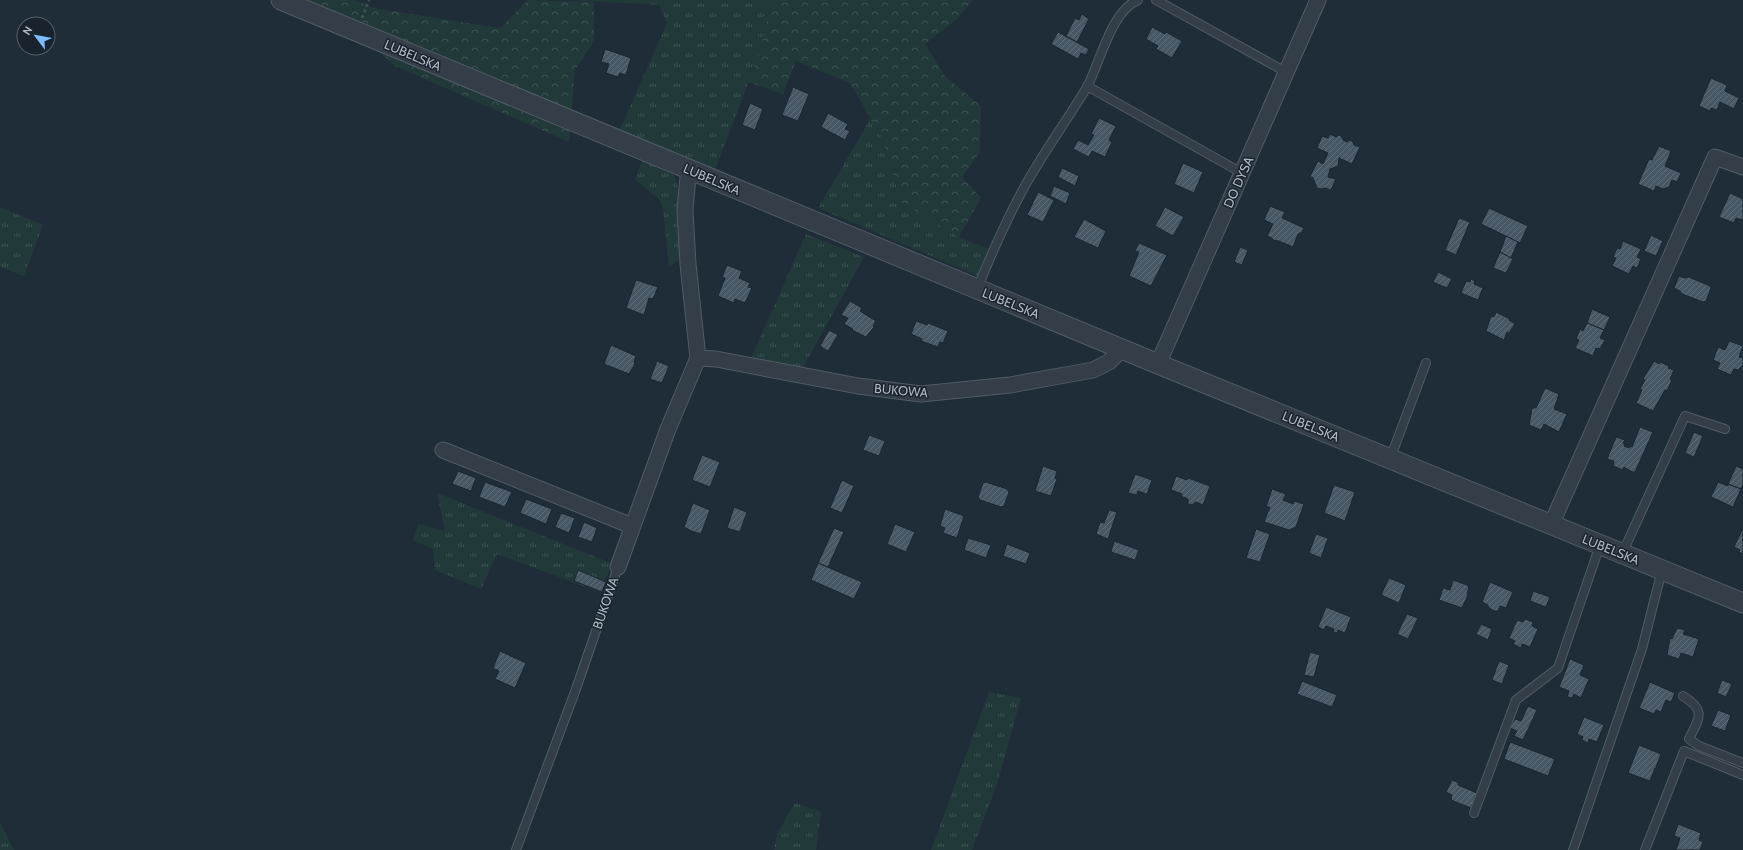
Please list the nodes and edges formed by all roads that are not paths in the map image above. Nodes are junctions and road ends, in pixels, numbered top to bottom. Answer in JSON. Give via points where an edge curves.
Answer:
{"nodes":[{"id":1,"x":281,"y":0,"type":"edge"},
{"id":2,"x":1138,"y":0,"type":"edge"},
{"id":3,"x":1156,"y":0,"type":"edge"},
{"id":4,"x":1318,"y":0,"type":"edge"},
{"id":5,"x":1286,"y":72,"type":"junction"},
{"id":6,"x":1087,"y":86,"type":"junction"},
{"id":7,"x":1743,"y":167,"type":"edge"},
{"id":8,"x":690,"y":169,"type":"junction"},
{"id":9,"x":1242,"y":173,"type":"junction"},
{"id":10,"x":977,"y":289,"type":"junction"},
{"id":11,"x":1122,"y":349,"type":"junction"},
{"id":12,"x":698,"y":358,"type":"junction"},
{"id":13,"x":1426,"y":363,"type":"dead end"},
{"id":14,"x":1158,"y":364,"type":"junction"},
{"id":15,"x":1725,"y":429,"type":"dead end"},
{"id":16,"x":443,"y":450,"type":"dead end"},
{"id":17,"x":1390,"y":459,"type":"junction"},
{"id":18,"x":1551,"y":525,"type":"junction"},
{"id":19,"x":632,"y":526,"type":"junction"},
{"id":20,"x":1600,"y":545,"type":"junction"},
{"id":21,"x":1622,"y":554,"type":"junction"},
{"id":22,"x":618,"y":567,"type":"joint"},
{"id":23,"x":1662,"y":570,"type":"junction"},
{"id":24,"x":1743,"y":603,"type":"edge"},
{"id":25,"x":1684,"y":696,"type":"dead end"},
{"id":26,"x":1743,"y":763,"type":"edge"},
{"id":27,"x":1743,"y":775,"type":"edge"},
{"id":28,"x":1474,"y":813,"type":"dead end"},
{"id":29,"x":516,"y":850,"type":"edge"},
{"id":30,"x":1573,"y":850,"type":"edge"},
{"id":31,"x":1645,"y":850,"type":"edge"}],
"edges":[{"from":1,"to":8,"type":"street","name":"LUBELSKA"},
{"from":2,"to":6,"type":"lane","via":[[1122,14],[1111,29]]},
{"from":3,"to":5,"type":"lane"},
{"from":4,"to":5,"type":"street","name":"DO DYSA"},
{"from":5,"to":9,"type":"street","name":"DO DYSA"},
{"from":6,"to":9,"type":"lane"},
{"from":6,"to":10,"type":"lane","via":[[1030,177],[1005,224]]},
{"from":7,"to":18,"type":"street","via":[[1715,157]]},
{"from":8,"to":10,"type":"street","name":"LUBELSKA"},
{"from":8,"to":12,"type":"street","name":"BUKOWA","via":[[685,210]]},
{"from":9,"to":14,"type":"street","name":"DO DYSA"},
{"from":10,"to":11,"type":"street","name":"LUBELSKA"},
{"from":11,"to":12,"type":"street","name":"BUKOWA","via":[[1109,362],[1093,370],[1010,385],[921,394],[858,386],[716,359]]},
{"from":11,"to":14,"type":"street","name":"LUBELSKA"},
{"from":12,"to":19,"type":"street","name":"BUKOWA"},
{"from":13,"to":17,"type":"lane"},
{"from":14,"to":17,"type":"street","name":"LUBELSKA"},
{"from":15,"to":21,"type":"lane","via":[[1685,416]]},
{"from":16,"to":19,"type":"street"},
{"from":17,"to":18,"type":"street","name":"LUBELSKA"},
{"from":18,"to":20,"type":"street","name":"LUBELSKA"},
{"from":19,"to":22,"type":"street","name":"BUKOWA"},
{"from":20,"to":21,"type":"street","name":"LUBELSKA"},
{"from":20,"to":28,"type":"lane","via":[[1558,668],[1516,700]]},
{"from":21,"to":23,"type":"street","name":"LUBELSKA"},
{"from":22,"to":29,"type":"lane","name":"BUKOWA"},
{"from":23,"to":24,"type":"street","name":"LUBELSKA"},
{"from":23,"to":30,"type":"lane","via":[[1642,649]]},
{"from":25,"to":26,"type":"lane","via":[[1696,705],[1700,714],[1698,724],[1689,739],[1699,746]]},
{"from":27,"to":31,"type":"lane","via":[[1684,751]]}]}
